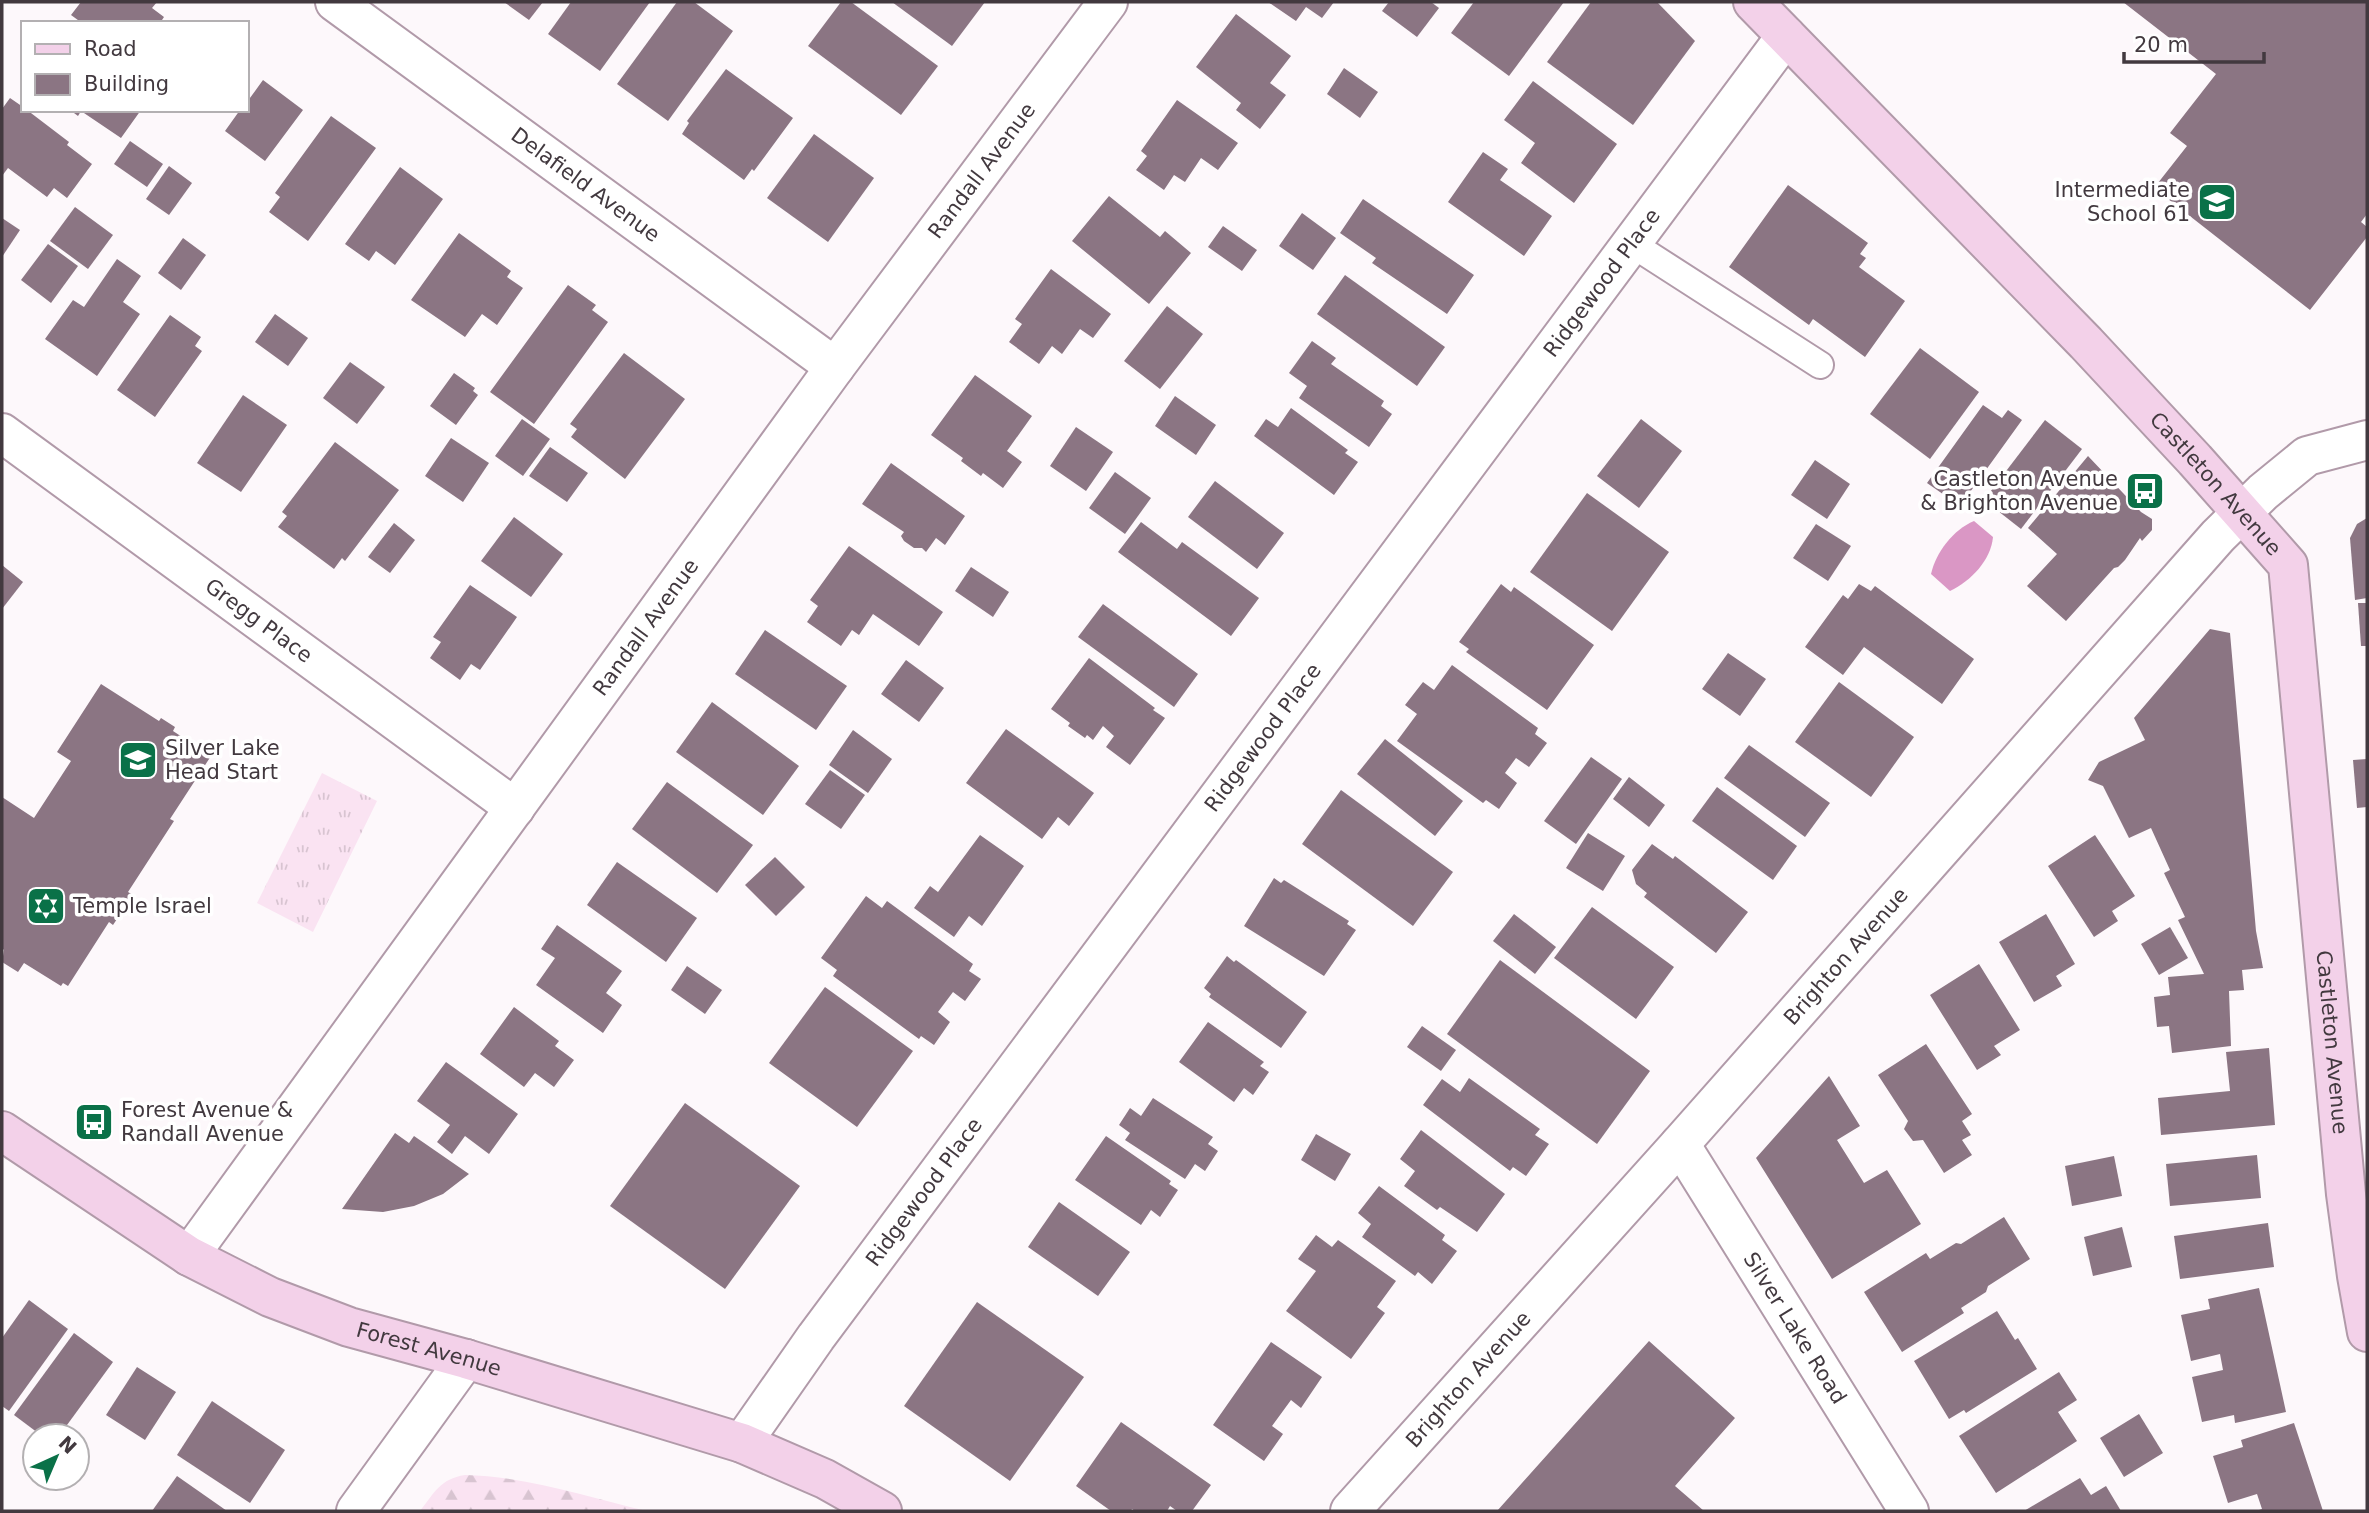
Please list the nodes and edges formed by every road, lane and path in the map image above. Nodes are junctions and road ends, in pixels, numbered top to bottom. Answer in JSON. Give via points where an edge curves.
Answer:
{"nodes":[{"id":1,"x":335,"y":2,"type":"edge"},
{"id":2,"x":1108,"y":2,"type":"edge"},
{"id":3,"x":1753,"y":2,"type":"edge"},
{"id":4,"x":1786,"y":36,"type":"junction"},
{"id":5,"x":1632,"y":244,"type":"junction"},
{"id":6,"x":1820,"y":365,"type":"dead end"},
{"id":7,"x":835,"y":367,"type":"junction"},
{"id":8,"x":2,"y":433,"type":"edge"},
{"id":9,"x":2367,"y":440,"type":"edge"},
{"id":10,"x":2242,"y":512,"type":"junction"},
{"id":11,"x":515,"y":808,"type":"junction"},
{"id":12,"x":2,"y":1130,"type":"edge"},
{"id":13,"x":1680,"y":1144,"type":"junction"},
{"id":14,"x":189,"y":1256,"type":"junction"},
{"id":15,"x":2367,"y":1332,"type":"edge"},
{"id":16,"x":466,"y":1359,"type":"junction"},
{"id":17,"x":742,"y":1443,"type":"junction"},
{"id":18,"x":356,"y":1511,"type":"edge"},
{"id":19,"x":882,"y":1511,"type":"edge"},
{"id":20,"x":1350,"y":1511,"type":"edge"},
{"id":21,"x":1909,"y":1511,"type":"edge"}],
"edges":[{"from":1,"to":7,"type":"street","name":"Delafield Avenue"},
{"from":2,"to":7,"type":"street","name":"Randall Avenue"},
{"from":3,"to":4,"type":"street","name":"Castleton Avenue"},
{"from":4,"to":5,"type":"street","name":"Ridgewood Place"},
{"from":4,"to":10,"type":"street","name":"Castleton Avenue","via":[[2086,343]]},
{"from":5,"to":6,"type":"lane"},
{"from":5,"to":17,"type":"street","name":"Ridgewood Place","via":[[824,1326]]},
{"from":7,"to":11,"type":"street","name":"Randall Avenue"},
{"from":8,"to":11,"type":"street","name":"Gregg Place"},
{"from":9,"to":10,"type":"street","name":"Brighton Avenue","via":[[2307,456]]},
{"from":10,"to":13,"type":"street","name":"Brighton Avenue"},
{"from":10,"to":15,"type":"street","name":"Castleton Avenue","via":[[2288,565],[2346,1194]]},
{"from":11,"to":14,"type":"street","name":"Randall Avenue"},
{"from":12,"to":14,"type":"street","name":"Forest Avenue"},
{"from":13,"to":20,"type":"street","name":"Brighton Avenue"},
{"from":13,"to":21,"type":"street","name":"Silver Lake Road"},
{"from":14,"to":16,"type":"street","name":"Forest Avenue","via":[[270,1297],[349,1327]]},
{"from":16,"to":17,"type":"street","name":"Forest Avenue"},
{"from":16,"to":18,"type":"street"},
{"from":17,"to":19,"type":"street","name":"Forest Avenue","via":[[825,1479]]}]}
